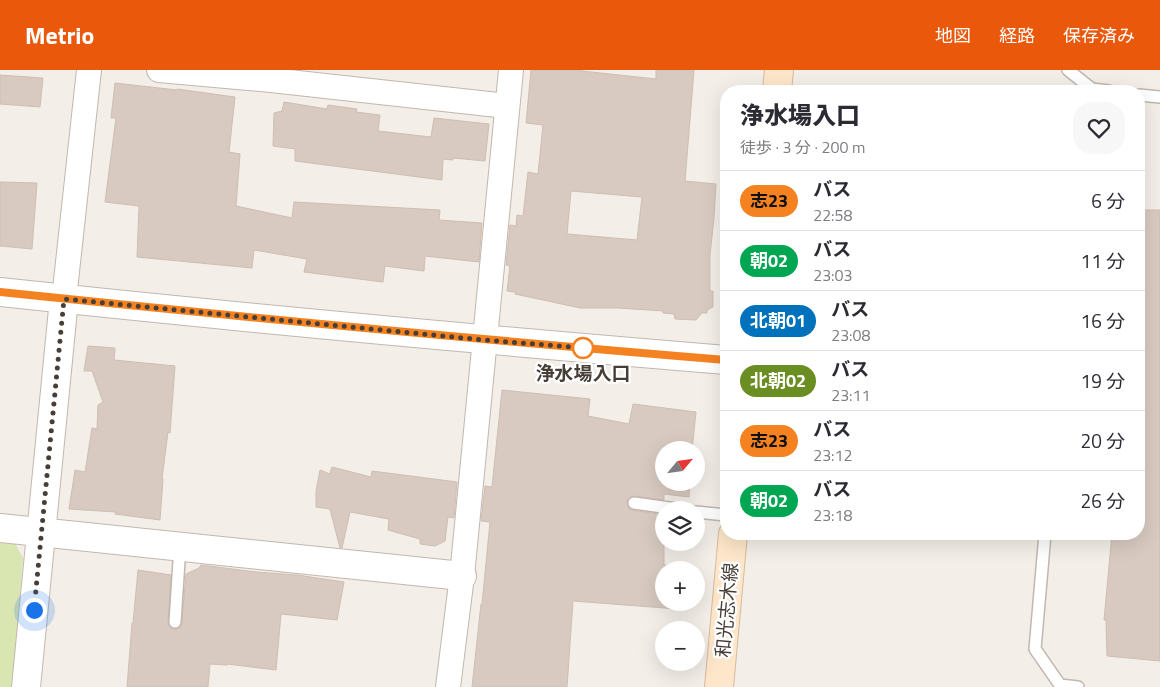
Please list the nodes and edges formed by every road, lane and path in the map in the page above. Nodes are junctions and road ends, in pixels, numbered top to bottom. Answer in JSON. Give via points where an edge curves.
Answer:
{"nodes":[{"id":1,"x":89,"y":70,"type":"edge"},
{"id":2,"x":159,"y":70,"type":"edge"},
{"id":3,"x":511,"y":70,"type":"edge"},
{"id":4,"x":779,"y":70,"type":"edge"},
{"id":5,"x":1068,"y":70,"type":"edge"},
{"id":6,"x":778,"y":85,"type":"edge"},
{"id":7,"x":1086,"y":85,"type":"edge"},
{"id":8,"x":1145,"y":96,"type":"edge"},
{"id":9,"x":1160,"y":97,"type":"edge"},
{"id":10,"x":507,"y":106,"type":"junction"},
{"id":11,"x":0,"y":292,"type":"edge"},
{"id":12,"x":64,"y":299,"type":"junction"},
{"id":13,"x":485,"y":340,"type":"junction"},
{"id":14,"x":720,"y":360,"type":"edge"},
{"id":15,"x":634,"y":503,"type":"dead end"},
{"id":16,"x":655,"y":506,"type":"edge"},
{"id":17,"x":705,"y":513,"type":"edge"},
{"id":18,"x":720,"y":514,"type":"edge"},
{"id":19,"x":0,"y":528,"type":"edge"},
{"id":20,"x":42,"y":532,"type":"junction"},
{"id":21,"x":732,"y":540,"type":"edge"},
{"id":22,"x":1044,"y":540,"type":"edge"},
{"id":23,"x":180,"y":546,"type":"junction"},
{"id":24,"x":462,"y":576,"type":"junction"},
{"id":25,"x":175,"y":622,"type":"dead end"},
{"id":26,"x":26,"y":687,"type":"edge"},
{"id":27,"x":448,"y":687,"type":"edge"},
{"id":28,"x":719,"y":687,"type":"edge"},
{"id":29,"x":1078,"y":687,"type":"edge"}],
"edges":[{"from":1,"to":12,"type":"street"},
{"from":2,"to":10,"type":"street"},
{"from":3,"to":10,"type":"street"},
{"from":4,"to":6,"type":"main road"},
{"from":5,"to":7,"type":"lane"},
{"from":8,"to":9,"type":"lane"},
{"from":10,"to":13,"type":"street"},
{"from":11,"to":12,"type":"street"},
{"from":12,"to":13,"type":"street"},
{"from":12,"to":20,"type":"street"},
{"from":13,"to":14,"type":"street"},
{"from":13,"to":24,"type":"street"},
{"from":15,"to":16,"type":"lane"},
{"from":17,"to":18,"type":"lane"},
{"from":19,"to":20,"type":"street"},
{"from":20,"to":23,"type":"street"},
{"from":20,"to":26,"type":"street"},
{"from":21,"to":28,"type":"main road","name":"和光志木線"},
{"from":22,"to":29,"type":"lane","via":[[1035,649],[1060,685]]},
{"from":23,"to":24,"type":"street"},
{"from":23,"to":25,"type":"lane"},
{"from":24,"to":27,"type":"street"}]}
